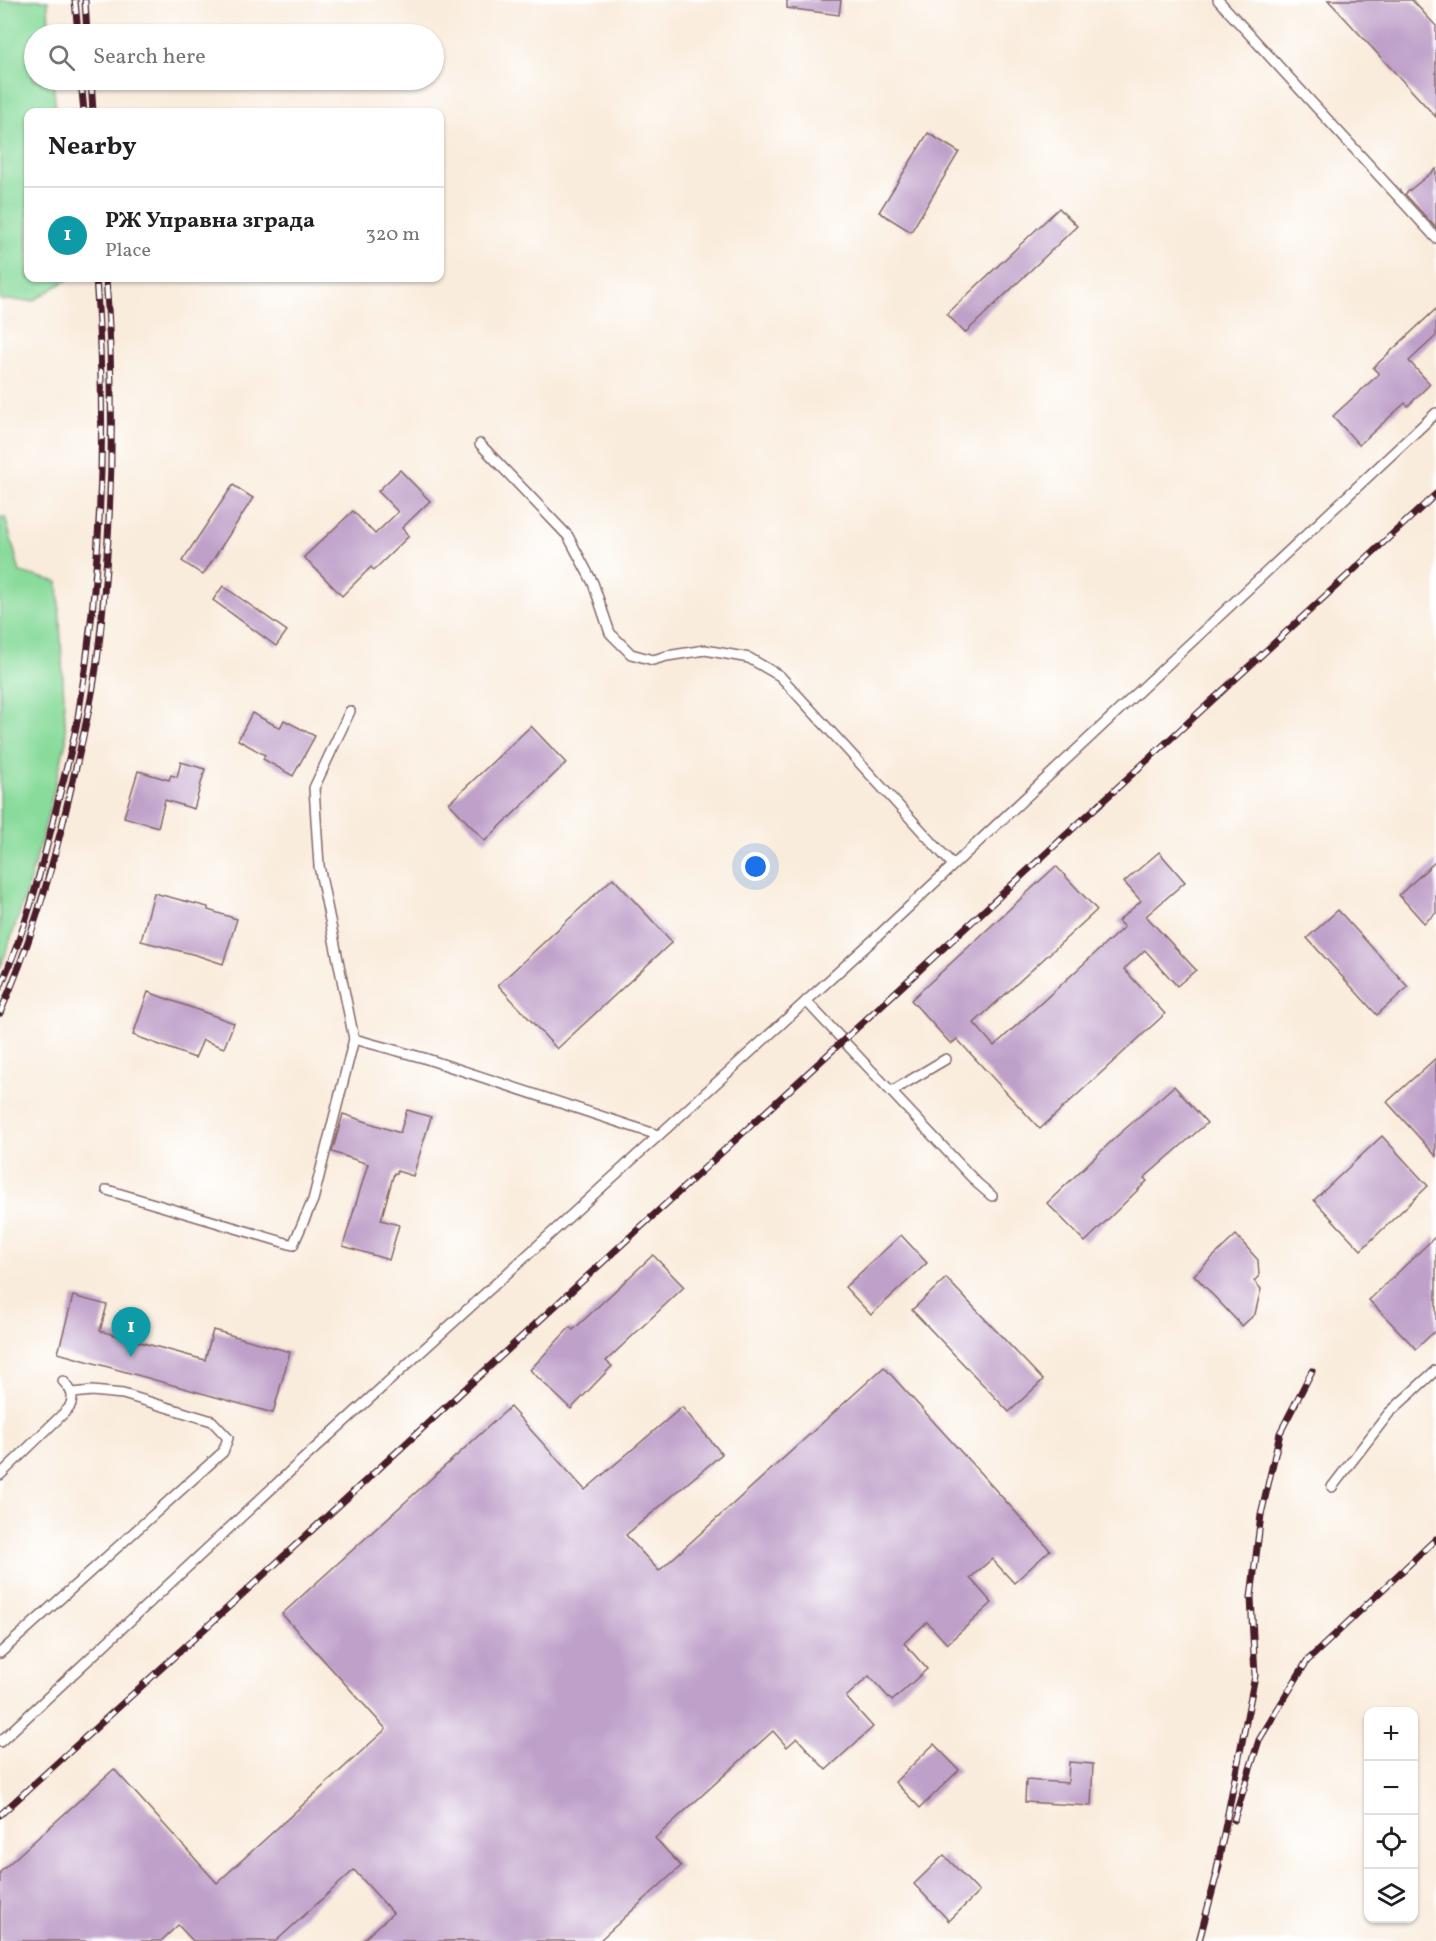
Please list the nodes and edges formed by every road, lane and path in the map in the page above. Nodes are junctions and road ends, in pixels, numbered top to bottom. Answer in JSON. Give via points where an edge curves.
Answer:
{"nodes":[{"id":1,"x":1218,"y":0,"type":"edge"},
{"id":2,"x":1436,"y":238,"type":"edge"},
{"id":3,"x":1436,"y":413,"type":"edge"},
{"id":4,"x":480,"y":444,"type":"dead end"},
{"id":5,"x":350,"y":711,"type":"dead end"},
{"id":6,"x":953,"y":865,"type":"junction"},
{"id":7,"x":806,"y":1001,"type":"junction"},
{"id":8,"x":354,"y":1039,"type":"junction"},
{"id":9,"x":946,"y":1059,"type":"dead end"},
{"id":10,"x":892,"y":1091,"type":"junction"},
{"id":11,"x":658,"y":1135,"type":"junction"},
{"id":12,"x":107,"y":1190,"type":"dead end"},
{"id":13,"x":992,"y":1196,"type":"dead end"},
{"id":14,"x":1436,"y":1370,"type":"edge"},
{"id":15,"x":63,"y":1381,"type":"dead end"},
{"id":16,"x":73,"y":1393,"type":"junction"},
{"id":17,"x":0,"y":1475,"type":"edge"},
{"id":18,"x":1332,"y":1487,"type":"dead end"},
{"id":19,"x":0,"y":1653,"type":"edge"},
{"id":20,"x":0,"y":1742,"type":"edge"}],
"edges":[{"from":1,"to":2,"type":"lane"},
{"from":3,"to":6,"type":"lane"},
{"from":4,"to":6,"type":"lane","via":[[568,536],[593,583],[610,633],[632,654],[653,660],[705,650],[749,658],[780,676]]},
{"from":5,"to":8,"type":"lane","via":[[314,788],[320,866]]},
{"from":6,"to":7,"type":"lane"},
{"from":7,"to":10,"type":"lane"},
{"from":7,"to":11,"type":"lane"},
{"from":8,"to":11,"type":"lane"},
{"from":8,"to":12,"type":"lane","via":[[314,1200],[293,1245]]},
{"from":9,"to":10,"type":"lane"},
{"from":10,"to":13,"type":"lane"},
{"from":11,"to":20,"type":"lane"},
{"from":14,"to":18,"type":"lane","via":[[1389,1413]]},
{"from":15,"to":16,"type":"lane"},
{"from":16,"to":17,"type":"lane","via":[[69,1408]]},
{"from":16,"to":19,"type":"lane","via":[[123,1394],[212,1421],[228,1438],[223,1452]]}]}
